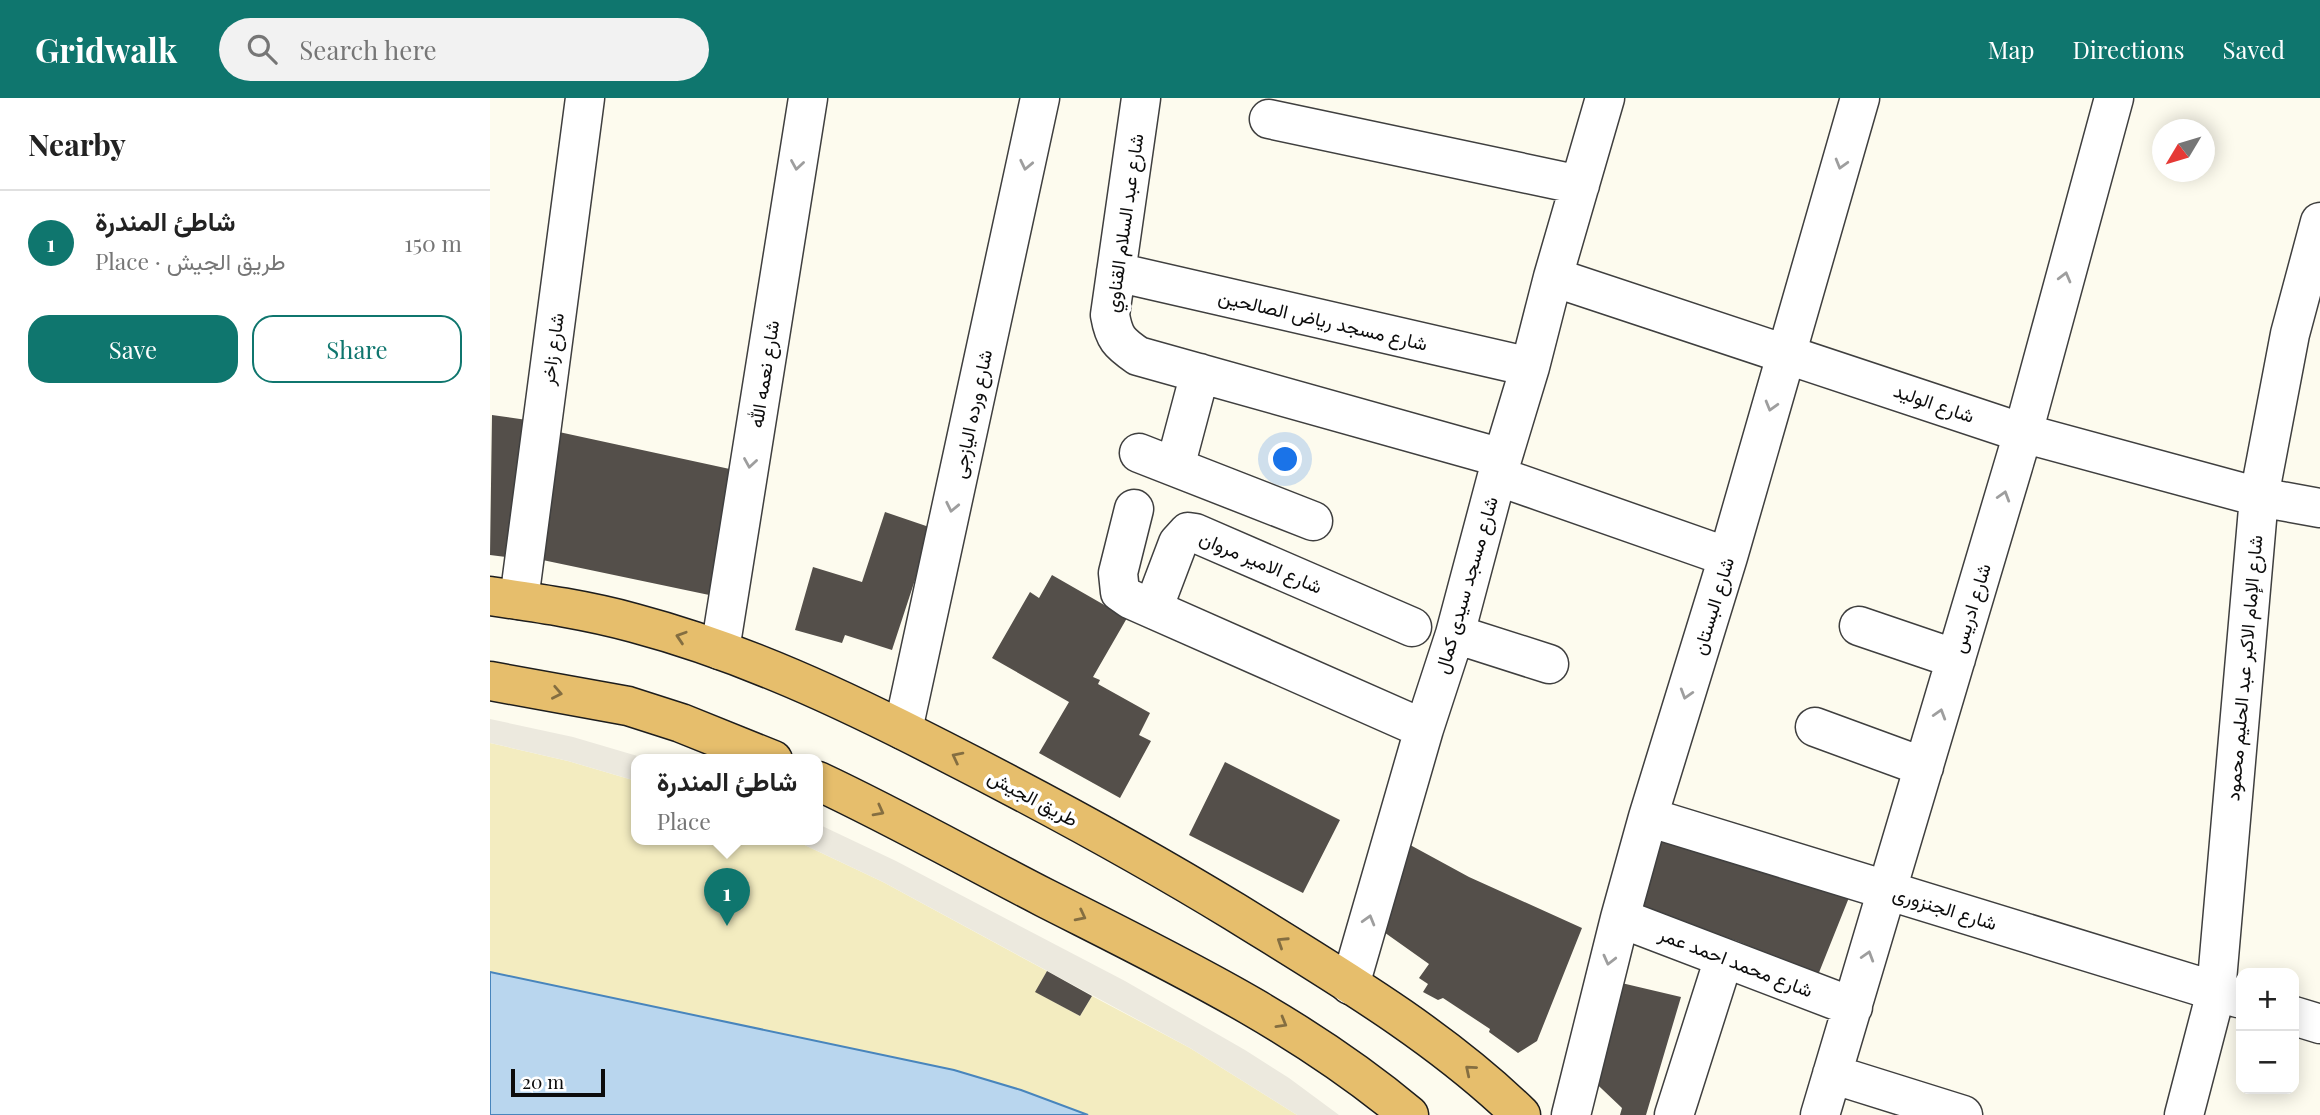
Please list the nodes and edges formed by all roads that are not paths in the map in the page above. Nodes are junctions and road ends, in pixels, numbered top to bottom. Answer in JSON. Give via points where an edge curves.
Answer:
{"nodes":[{"id":1,"x":585,"y":98,"type":"edge"},
{"id":2,"x":808,"y":98,"type":"edge"},
{"id":3,"x":1040,"y":98,"type":"edge"},
{"id":4,"x":1141,"y":98,"type":"edge"},
{"id":5,"x":1605,"y":98,"type":"edge"},
{"id":6,"x":1860,"y":98,"type":"edge"},
{"id":7,"x":2113,"y":98,"type":"edge"},
{"id":8,"x":1269,"y":119,"type":"dead end"},
{"id":9,"x":1580,"y":185,"type":"junction"},
{"id":10,"x":2320,"y":222,"type":"edge"},
{"id":11,"x":1116,"y":272,"type":"junction"},
{"id":12,"x":1553,"y":277,"type":"junction"},
{"id":13,"x":1786,"y":353,"type":"junction"},
{"id":14,"x":1530,"y":368,"type":"junction"},
{"id":15,"x":1200,"y":373,"type":"junction"},
{"id":16,"x":2023,"y":433,"type":"junction"},
{"id":17,"x":1139,"y":453,"type":"dead end"},
{"id":18,"x":1175,"y":467,"type":"junction"},
{"id":19,"x":1499,"y":467,"type":"junction"},
{"id":20,"x":2259,"y":497,"type":"junction"},
{"id":21,"x":2320,"y":508,"type":"edge"},
{"id":22,"x":1134,"y":509,"type":"dead end"},
{"id":23,"x":1313,"y":521,"type":"dead end"},
{"id":24,"x":1728,"y":557,"type":"junction"},
{"id":25,"x":504,"y":598,"type":"edge"},
{"id":26,"x":1153,"y":609,"type":"junction"},
{"id":27,"x":1412,"y":626,"type":"dead end"},
{"id":28,"x":1859,"y":626,"type":"dead end"},
{"id":29,"x":1455,"y":634,"type":"junction"},
{"id":30,"x":720,"y":650,"type":"junction"},
{"id":31,"x":1956,"y":659,"type":"junction"},
{"id":32,"x":1549,"y":664,"type":"dead end"},
{"id":33,"x":490,"y":681,"type":"edge"},
{"id":34,"x":1815,"y":727,"type":"dead end"},
{"id":35,"x":1424,"y":729,"type":"junction"},
{"id":36,"x":903,"y":730,"type":"junction"},
{"id":37,"x":759,"y":754,"type":"edge"},
{"id":38,"x":1924,"y":767,"type":"junction"},
{"id":39,"x":823,"y":784,"type":"edge"},
{"id":40,"x":1648,"y":817,"type":"junction"},
{"id":41,"x":1887,"y":891,"type":"junction"},
{"id":42,"x":1620,"y":918,"type":"junction"},
{"id":43,"x":1724,"y":958,"type":"junction"},
{"id":44,"x":1350,"y":985,"type":"junction"},
{"id":45,"x":2229,"y":996,"type":"edge"},
{"id":46,"x":1853,"y":1007,"type":"junction"},
{"id":47,"x":2299,"y":1018,"type":"edge"},
{"id":48,"x":2320,"y":1024,"type":"edge"},
{"id":49,"x":1832,"y":1074,"type":"junction"},
{"id":50,"x":1409,"y":1115,"type":"edge"},
{"id":51,"x":1521,"y":1115,"type":"edge"},
{"id":52,"x":1571,"y":1115,"type":"edge"},
{"id":53,"x":1674,"y":1115,"type":"edge"},
{"id":54,"x":1820,"y":1115,"type":"edge"},
{"id":55,"x":1963,"y":1115,"type":"edge"},
{"id":56,"x":2184,"y":1115,"type":"edge"}],
"edges":[{"from":1,"to":25,"type":"street","name":"شارع زاخر"},
{"from":2,"to":30,"type":"street","name":"شارع نعمه الله","one_way":true},
{"from":3,"to":36,"type":"street","name":"شارع ورده اليازجى","one_way":true},
{"from":4,"to":11,"type":"street","name":"شارع عبد السلام القناوي"},
{"from":5,"to":9,"type":"street","name":"شارع مسجد سيدى كمال"},
{"from":6,"to":13,"type":"street","name":"شارع البستان","one_way":true},
{"from":16,"to":7,"type":"street","name":"شارع ادريس","one_way":true},
{"from":8,"to":9,"type":"street"},
{"from":9,"to":12,"type":"street","name":"شارع مسجد سيدى كمال"},
{"from":10,"to":20,"type":"street","name":"شارع الإمام الاكبر عبد الحليم محمود","via":[[2290,334]]},
{"from":11,"to":14,"type":"street","name":"شارع مسجد رياض الصالحين"},
{"from":11,"to":15,"type":"street","name":"شارع عبد السلام القناوي","via":[[1110,315],[1114,335],[1138,356]]},
{"from":12,"to":13,"type":"street","name":"شارع الوليد"},
{"from":12,"to":14,"type":"street","name":"شارع مسجد سيدى كمال"},
{"from":13,"to":16,"type":"street","name":"شارع الوليد"},
{"from":13,"to":24,"type":"street","name":"شارع البستان","one_way":true},
{"from":14,"to":19,"type":"street","name":"شارع مسجد سيدى كمال"},
{"from":15,"to":18,"type":"street"},
{"from":15,"to":19,"type":"street","name":"شارع عبد السلام القناوي"},
{"from":16,"to":20,"type":"street","name":"شارع الوليد"},
{"from":31,"to":16,"type":"street","name":"شارع ادريس","one_way":true},
{"from":17,"to":18,"type":"street"},
{"from":18,"to":23,"type":"street"},
{"from":19,"to":24,"type":"street","name":"شارع عبد السلام القناوي"},
{"from":19,"to":29,"type":"street","name":"شارع مسجد سيدى كمال"},
{"from":20,"to":21,"type":"street","name":"شارع الوليد"},
{"from":20,"to":45,"type":"street","name":"شارع الإمام الاكبر عبد الحليم محمود"},
{"from":22,"to":26,"type":"street","via":[[1118,583],[1129,599]]},
{"from":24,"to":40,"type":"street","name":"شارع البستان","one_way":true},
{"from":30,"to":25,"type":"highway","name":"طريق الجيش","one_way":true,"via":[[633,623]]},
{"from":26,"to":27,"type":"street","name":"شارع الامير مروان","via":[[1178,543],[1188,532]]},
{"from":26,"to":35,"type":"street"},
{"from":28,"to":31,"type":"street"},
{"from":29,"to":32,"type":"street"},
{"from":29,"to":35,"type":"street","name":"شارع مسجد سيدى كمال"},
{"from":30,"to":36,"type":"highway","name":"طريق الجيش"},
{"from":38,"to":31,"type":"street","name":"شارع ادريس","one_way":true},
{"from":33,"to":37,"type":"highway","one_way":true,"via":[[628,706]]},
{"from":34,"to":38,"type":"street"},
{"from":44,"to":35,"type":"street","name":"شارع مسجد سيدى كمال","one_way":true},
{"from":44,"to":36,"type":"highway","name":"طريق الجيش","one_way":true,"via":[[1130,851]]},
{"from":38,"to":41,"type":"street","name":"شارع ادريس"},
{"from":39,"to":50,"type":"highway","one_way":true,"via":[[1217,986],[1293,1030]]},
{"from":40,"to":41,"type":"street","name":"شارع الجنزورى"},
{"from":40,"to":42,"type":"street","name":"شارع البستان"},
{"from":41,"to":45,"type":"street","name":"شارع الجنزورى"},
{"from":46,"to":41,"type":"street","name":"شارع ادريس","one_way":true},
{"from":42,"to":43,"type":"street","name":"شارع محمد احمد عمر"},
{"from":42,"to":52,"type":"street","name":"شارع البستان","one_way":true},
{"from":43,"to":46,"type":"street","name":"شارع محمد احمد عمر"},
{"from":43,"to":53,"type":"street"},
{"from":51,"to":44,"type":"highway","name":"طريق الجيش","one_way":true,"via":[[1461,1063]]},
{"from":45,"to":56,"type":"street","name":"شارع الإمام الاكبر عبد الحليم محمود"},
{"from":46,"to":49,"type":"street","name":"شارع ادريس"},
{"from":47,"to":48,"type":"street"},
{"from":49,"to":54,"type":"street","name":"شارع ادريس"},
{"from":49,"to":55,"type":"street"}]}
